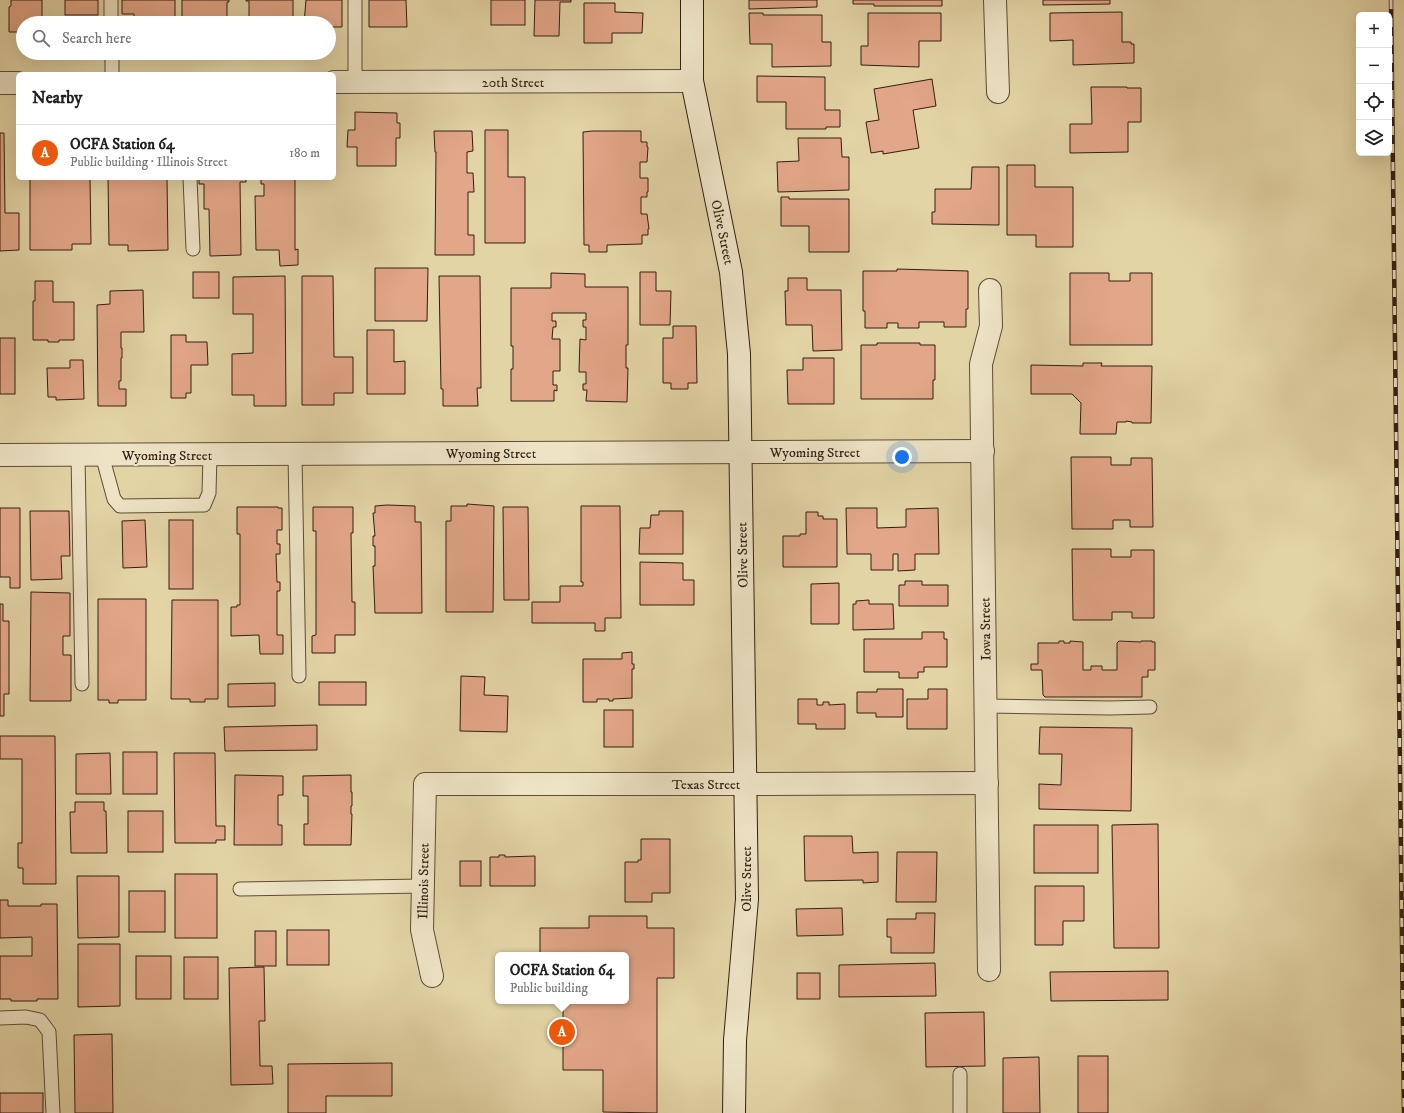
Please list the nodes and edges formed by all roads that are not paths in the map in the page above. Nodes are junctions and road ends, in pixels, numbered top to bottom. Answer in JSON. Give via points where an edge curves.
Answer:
{"nodes":[{"id":1,"x":111,"y":0,"type":"edge"},
{"id":2,"x":355,"y":0,"type":"edge"},
{"id":3,"x":692,"y":0,"type":"edge"},
{"id":4,"x":995,"y":0,"type":"edge"},
{"id":5,"x":112,"y":16,"type":"edge"},
{"id":6,"x":112,"y":60,"type":"edge"},
{"id":7,"x":112,"y":72,"type":"edge"},
{"id":8,"x":692,"y":81,"type":"junction"},
{"id":9,"x":344,"y":82,"type":"edge"},
{"id":10,"x":0,"y":83,"type":"edge"},
{"id":11,"x":16,"y":83,"type":"edge"},
{"id":12,"x":998,"y":92,"type":"dead end"},
{"id":13,"x":190,"y":180,"type":"edge"},
{"id":14,"x":193,"y":249,"type":"dead end"},
{"id":15,"x":990,"y":290,"type":"dead end"},
{"id":16,"x":983,"y":451,"type":"junction"},
{"id":17,"x":740,"y":452,"type":"junction"},
{"id":18,"x":210,"y":454,"type":"junction"},
{"id":19,"x":294,"y":454,"type":"junction"},
{"id":20,"x":0,"y":455,"type":"edge"},
{"id":21,"x":78,"y":455,"type":"junction"},
{"id":22,"x":102,"y":455,"type":"junction"},
{"id":23,"x":299,"y":676,"type":"dead end"},
{"id":24,"x":82,"y":684,"type":"dead end"},
{"id":25,"x":986,"y":706,"type":"junction"},
{"id":26,"x":1150,"y":707,"type":"dead end"},
{"id":27,"x":987,"y":783,"type":"junction"},
{"id":28,"x":425,"y":784,"type":"joint"},
{"id":29,"x":745,"y":784,"type":"junction"},
{"id":30,"x":423,"y":886,"type":"junction"},
{"id":31,"x":240,"y":889,"type":"dead end"},
{"id":32,"x":989,"y":970,"type":"dead end"},
{"id":33,"x":432,"y":976,"type":"dead end"},
{"id":34,"x":0,"y":1018,"type":"edge"},
{"id":35,"x":960,"y":1074,"type":"dead end"},
{"id":36,"x":53,"y":1113,"type":"edge"},
{"id":37,"x":734,"y":1113,"type":"edge"},
{"id":38,"x":960,"y":1113,"type":"edge"}],
"edges":[{"from":1,"to":5,"type":"lane"},
{"from":2,"to":9,"type":"lane"},
{"from":3,"to":8,"type":"street","name":"Olive Street"},
{"from":4,"to":12,"type":"street"},
{"from":6,"to":7,"type":"lane"},
{"from":8,"to":9,"type":"street","name":"20th Street"},
{"from":8,"to":17,"type":"street","name":"Olive Street","via":[[731,272],[739,354]]},
{"from":10,"to":11,"type":"street"},
{"from":13,"to":14,"type":"lane"},
{"from":15,"to":16,"type":"street","name":"Iowa Street","via":[[991,326],[981,364]]},
{"from":16,"to":17,"type":"street","name":"Wyoming Street"},
{"from":16,"to":25,"type":"street","name":"Iowa Street"},
{"from":17,"to":19,"type":"street","name":"Wyoming Street"},
{"from":17,"to":29,"type":"street","name":"Olive Street"},
{"from":18,"to":19,"type":"street","name":"Wyoming Street"},
{"from":18,"to":22,"type":"street","name":"Wyoming Street"},
{"from":18,"to":22,"type":"lane","via":[[209,493],[204,505],[120,506],[114,499]]},
{"from":19,"to":23,"type":"lane"},
{"from":20,"to":21,"type":"street","name":"Wyoming Street"},
{"from":21,"to":22,"type":"street","name":"Wyoming Street"},
{"from":21,"to":24,"type":"lane"},
{"from":25,"to":26,"type":"lane"},
{"from":25,"to":27,"type":"street","name":"Iowa Street"},
{"from":27,"to":29,"type":"street","name":"Texas Street"},
{"from":27,"to":32,"type":"street","name":"Iowa Street"},
{"from":28,"to":29,"type":"street","name":"Texas Street"},
{"from":28,"to":30,"type":"street","name":"Illinois Street"},
{"from":29,"to":37,"type":"street","name":"Olive Street","via":[[747,899],[735,1040]]},
{"from":30,"to":31,"type":"lane"},
{"from":30,"to":33,"type":"street","name":"Illinois Street","via":[[422,930]]},
{"from":34,"to":36,"type":"lane","via":[[26,1017],[40,1020],[49,1032]]},
{"from":35,"to":38,"type":"lane"}]}
